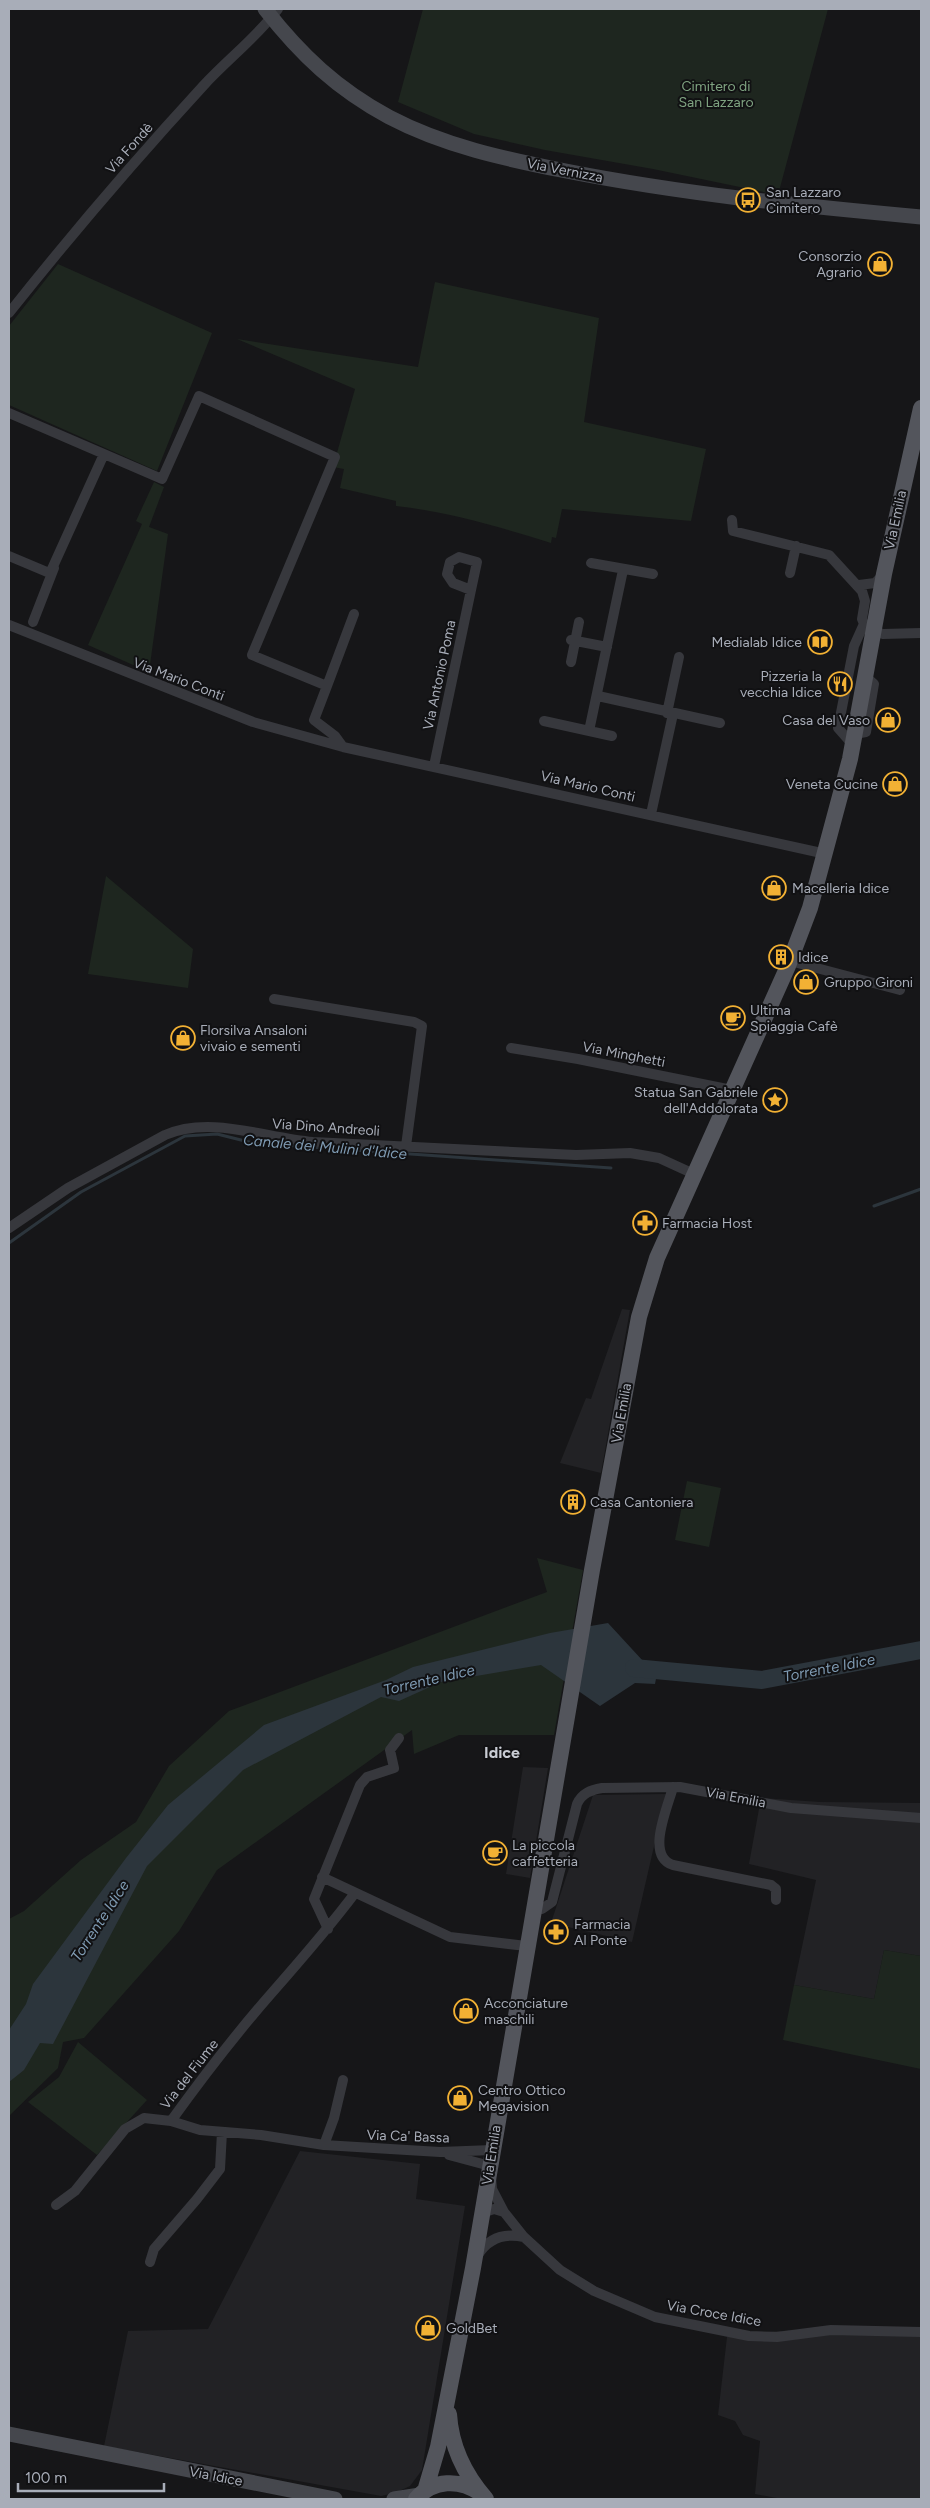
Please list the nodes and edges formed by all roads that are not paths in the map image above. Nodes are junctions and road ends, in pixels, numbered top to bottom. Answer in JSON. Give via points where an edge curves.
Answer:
{"nodes":[{"id":1,"x":272,"y":12,"type":"edge"},
{"id":2,"x":902,"y":215,"type":"junction"},
{"id":3,"x":921,"y":217,"type":"edge"},
{"id":4,"x":921,"y":222,"type":"edge"},
{"id":5,"x":9,"y":313,"type":"edge"},
{"id":6,"x":921,"y":408,"type":"edge"},
{"id":7,"x":9,"y":413,"type":"edge"},
{"id":8,"x":104,"y":454,"type":"junction"},
{"id":9,"x":732,"y":520,"type":"dead end"},
{"id":10,"x":796,"y":546,"type":"junction"},
{"id":11,"x":9,"y":556,"type":"edge"},
{"id":12,"x":591,"y":563,"type":"dead end"},
{"id":13,"x":54,"y":568,"type":"junction"},
{"id":14,"x":624,"y":570,"type":"junction"},
{"id":15,"x":653,"y":574,"type":"dead end"},
{"id":16,"x":790,"y":574,"type":"dead end"},
{"id":17,"x":884,"y":574,"type":"junction"},
{"id":18,"x":859,"y":585,"type":"junction"},
{"id":19,"x":471,"y":590,"type":"dead end"},
{"id":20,"x":354,"y":614,"type":"dead end"},
{"id":21,"x":33,"y":622,"type":"dead end"},
{"id":22,"x":579,"y":622,"type":"dead end"},
{"id":23,"x":9,"y":625,"type":"edge"},
{"id":24,"x":868,"y":629,"type":"junction"},
{"id":25,"x":921,"y":633,"type":"edge"},
{"id":26,"x":573,"y":640,"type":"junction"},
{"id":27,"x":607,"y":647,"type":"junction"},
{"id":28,"x":679,"y":657,"type":"dead end"},
{"id":29,"x":571,"y":662,"type":"dead end"},
{"id":30,"x":327,"y":686,"type":"junction"},
{"id":31,"x":598,"y":696,"type":"junction"},
{"id":32,"x":670,"y":714,"type":"junction"},
{"id":33,"x":544,"y":721,"type":"dead end"},
{"id":34,"x":720,"y":724,"type":"dead end"},
{"id":35,"x":589,"y":731,"type":"junction"},
{"id":36,"x":612,"y":736,"type":"dead end"},
{"id":37,"x":854,"y":740,"type":"junction"},
{"id":38,"x":343,"y":747,"type":"junction"},
{"id":39,"x":434,"y":766,"type":"junction"},
{"id":40,"x":651,"y":814,"type":"junction"},
{"id":41,"x":826,"y":854,"type":"junction"},
{"id":42,"x":790,"y":961,"type":"junction"},
{"id":43,"x":900,"y":990,"type":"dead end"},
{"id":44,"x":274,"y":999,"type":"dead end"},
{"id":45,"x":511,"y":1048,"type":"dead end"},
{"id":46,"x":732,"y":1090,"type":"junction"},
{"id":47,"x":406,"y":1146,"type":"junction"},
{"id":48,"x":694,"y":1174,"type":"junction"},
{"id":49,"x":9,"y":1228,"type":"edge"},
{"id":50,"x":399,"y":1738,"type":"dead end"},
{"id":51,"x":673,"y":1787,"type":"junction"},
{"id":52,"x":921,"y":1818,"type":"edge"},
{"id":53,"x":322,"y":1877,"type":"junction"},
{"id":54,"x":558,"y":1881,"type":"junction"},
{"id":55,"x":536,"y":1890,"type":"junction"},
{"id":56,"x":355,"y":1893,"type":"junction"},
{"id":57,"x":776,"y":1900,"type":"dead end"},
{"id":58,"x":532,"y":1910,"type":"junction"},
{"id":59,"x":328,"y":1929,"type":"junction"},
{"id":60,"x":526,"y":1946,"type":"junction"},
{"id":61,"x":343,"y":2080,"type":"dead end"},
{"id":62,"x":171,"y":2121,"type":"junction"},
{"id":63,"x":222,"y":2132,"type":"junction"},
{"id":64,"x":324,"y":2145,"type":"junction"},
{"id":65,"x":492,"y":2150,"type":"junction"},
{"id":66,"x":440,"y":2152,"type":"junction"},
{"id":67,"x":490,"y":2166,"type":"junction"},
{"id":68,"x":56,"y":2206,"type":"dead end"},
{"id":69,"x":504,"y":2212,"type":"junction"},
{"id":70,"x":482,"y":2213,"type":"junction"},
{"id":71,"x":524,"y":2237,"type":"junction"},
{"id":72,"x":150,"y":2262,"type":"dead end"},
{"id":73,"x":473,"y":2268,"type":"junction"},
{"id":74,"x":921,"y":2332,"type":"edge"},
{"id":75,"x":448,"y":2400,"type":"junction"},
{"id":76,"x":9,"y":2434,"type":"edge"},
{"id":77,"x":420,"y":2495,"type":"edge"},
{"id":78,"x":484,"y":2497,"type":"edge"},
{"id":79,"x":335,"y":2499,"type":"edge"},
{"id":80,"x":394,"y":2499,"type":"edge"}],
"edges":[{"from":1,"to":2,"type":"street","name":"Via Vernizza","via":[[310,62],[344,89],[390,117],[463,147],[620,182],[766,202]]},
{"from":1,"to":5,"type":"street","name":"Via Fondè","via":[[65,242]]},
{"from":2,"to":3,"type":"street","name":"Via Vernizza"},
{"from":2,"to":4,"type":"street","name":"Via Vernizza"},
{"from":6,"to":17,"type":"main road","name":"Via Emilia"},
{"from":7,"to":8,"type":"street"},
{"from":8,"to":13,"type":"street"},
{"from":8,"to":30,"type":"street","via":[[162,479],[199,396],[335,457],[252,655]]},
{"from":9,"to":10,"type":"street","via":[[733,532]]},
{"from":10,"to":16,"type":"street"},
{"from":10,"to":18,"type":"street","via":[[829,555]]},
{"from":11,"to":13,"type":"street","via":[[47,572]]},
{"from":12,"to":14,"type":"street"},
{"from":13,"to":21,"type":"street"},
{"from":14,"to":15,"type":"street"},
{"from":14,"to":27,"type":"street"},
{"from":17,"to":18,"type":"street","via":[[875,583]]},
{"from":17,"to":24,"type":"main road","name":"Via Emilia"},
{"from":18,"to":24,"type":"street","name":"Via Emilia","via":[[864,596],[862,619]]},
{"from":19,"to":39,"type":"street","name":"Via Antonio Poma"},
{"from":20,"to":30,"type":"street"},
{"from":22,"to":26,"type":"street"},
{"from":23,"to":38,"type":"street","name":"Via Mario Conti","via":[[253,722]]},
{"from":24,"to":25,"type":"street"},
{"from":24,"to":37,"type":"main road","name":"Via Emilia","via":[[865,676]]},
{"from":24,"to":37,"type":"street","name":"Via Emilia","via":[[854,646],[838,728]]},
{"from":26,"to":27,"type":"street"},
{"from":26,"to":29,"type":"street"},
{"from":27,"to":31,"type":"street"},
{"from":28,"to":32,"type":"street"},
{"from":30,"to":38,"type":"street","via":[[314,720],[335,736]]},
{"from":31,"to":32,"type":"street"},
{"from":31,"to":35,"type":"street"},
{"from":32,"to":34,"type":"street"},
{"from":32,"to":40,"type":"street"},
{"from":33,"to":35,"type":"street"},
{"from":35,"to":36,"type":"street"},
{"from":37,"to":41,"type":"main road","name":"Via Emilia"},
{"from":38,"to":39,"type":"street","name":"Via Mario Conti"},
{"from":39,"to":40,"type":"street","name":"Via Mario Conti"},
{"from":40,"to":41,"type":"street","name":"Via Mario Conti"},
{"from":41,"to":42,"type":"main road","name":"Via Emilia"},
{"from":42,"to":43,"type":"street"},
{"from":42,"to":46,"type":"main road","name":"Via Emilia"},
{"from":44,"to":47,"type":"street","via":[[422,1026]]},
{"from":45,"to":46,"type":"street","name":"Via Minghetti"},
{"from":46,"to":48,"type":"main road","name":"Via Emilia"},
{"from":47,"to":48,"type":"street","name":"Via Dino Andreoli","via":[[576,1155],[630,1153],[659,1158]]},
{"from":47,"to":49,"type":"street","name":"Via Dino Andreoli","via":[[285,1140],[216,1126],[179,1129],[68,1188]]},
{"from":48,"to":55,"type":"main road","name":"Via Emilia","via":[[657,1258],[639,1317]]},
{"from":50,"to":53,"type":"street","via":[[390,1750],[394,1768],[367,1777],[360,1785]]},
{"from":51,"to":52,"type":"street","name":"Via Emilia","via":[[791,1808]]},
{"from":51,"to":54,"type":"street","name":"Via Emilia","via":[[602,1788],[582,1795]]},
{"from":51,"to":57,"type":"street","via":[[658,1844],[661,1857],[673,1865],[771,1885],[776,1889]]},
{"from":53,"to":56,"type":"street"},
{"from":53,"to":59,"type":"street","via":[[314,1899]]},
{"from":54,"to":55,"type":"street","via":[[549,1890]]},
{"from":54,"to":58,"type":"street","name":"Via Emilia","via":[[552,1902],[542,1909]]},
{"from":55,"to":58,"type":"main road","name":"Via Emilia"},
{"from":56,"to":59,"type":"street","name":"Via del Fiume"},
{"from":56,"to":60,"type":"street","via":[[450,1937]]},
{"from":58,"to":60,"type":"main road","name":"Via Emilia"},
{"from":59,"to":62,"type":"street","name":"Via del Fiume","via":[[269,1996]]},
{"from":60,"to":65,"type":"main road","name":"Via Emilia"},
{"from":61,"to":64,"type":"street"},
{"from":62,"to":63,"type":"street","name":"Via Ca' Bassa","via":[[200,2130]]},
{"from":62,"to":68,"type":"street","name":"Via del Fiume","via":[[144,2118],[125,2129],[75,2191]]},
{"from":63,"to":64,"type":"street","name":"Via Ca' Bassa"},
{"from":63,"to":72,"type":"street","via":[[220,2169],[154,2249]]},
{"from":64,"to":66,"type":"street","name":"Via Ca' Bassa"},
{"from":65,"to":66,"type":"street","name":"Via Ca' Bassa"},
{"from":65,"to":67,"type":"main road","name":"Via Emilia"},
{"from":66,"to":67,"type":"street","name":"Via Ca' Bassa"},
{"from":67,"to":69,"type":"street","name":"Via Croce Idice","via":[[492,2189]]},
{"from":67,"to":70,"type":"main road","name":"Via Emilia"},
{"from":69,"to":70,"type":"street","via":[[494,2209]]},
{"from":69,"to":71,"type":"street","name":"Via Croce Idice"},
{"from":70,"to":73,"type":"main road","name":"Via Emilia"},
{"from":71,"to":73,"type":"street","via":[[504,2236],[489,2242]]},
{"from":71,"to":74,"type":"street","name":"Via Croce Idice","via":[[576,2281],[655,2317],[749,2336],[777,2337],[831,2330]]},
{"from":73,"to":75,"type":"main road","name":"Via Emilia"},
{"from":75,"to":77,"type":"main road","name":"Via Emilia","via":[[436,2454]]},
{"from":75,"to":78,"type":"main road","name":"Via Emilia","via":[[455,2449],[464,2469]]},
{"from":76,"to":79,"type":"street","name":"Via Idice"},
{"from":77,"to":78,"type":"main road","name":"Via Emilia","via":[[448,2482],[460,2483]]},
{"from":77,"to":80,"type":"street"}]}
